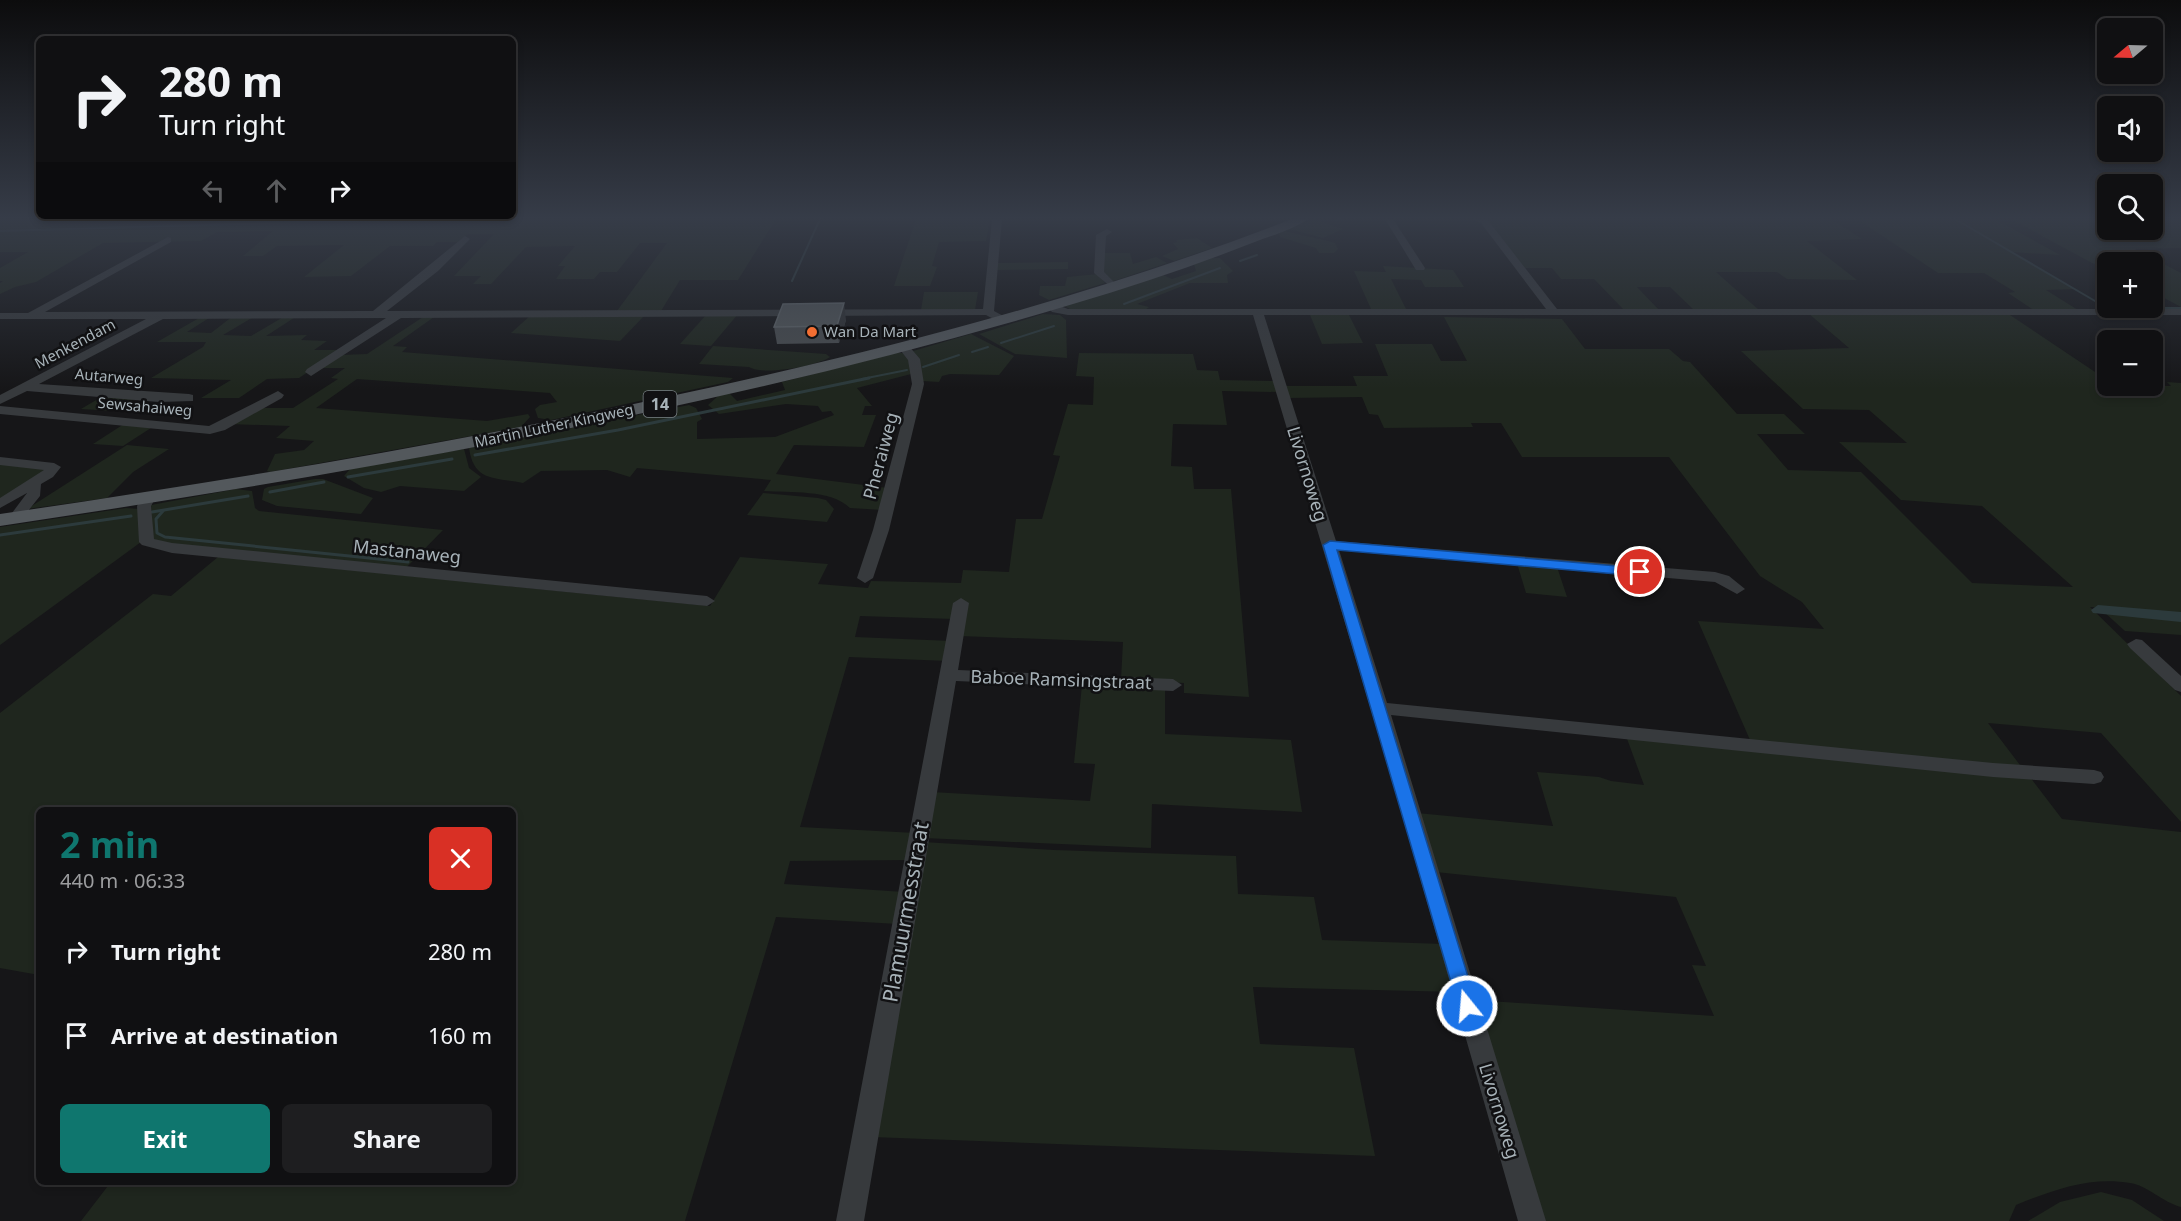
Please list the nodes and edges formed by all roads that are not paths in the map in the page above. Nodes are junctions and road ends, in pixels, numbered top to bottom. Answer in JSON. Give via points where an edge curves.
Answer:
{"nodes":[{"id":1,"x":107,"y":276,"type":"edge"},
{"id":2,"x":425,"y":276,"type":"edge"},
{"id":3,"x":991,"y":276,"type":"edge"},
{"id":4,"x":1102,"y":276,"type":"edge"},
{"id":5,"x":1143,"y":276,"type":"edge"},
{"id":6,"x":1526,"y":276,"type":"edge"},
{"id":7,"x":1111,"y":284,"type":"dead end"},
{"id":8,"x":1052,"y":306,"type":"junction"},
{"id":9,"x":988,"y":312,"type":"junction"},
{"id":10,"x":1554,"y":312,"type":"junction"},
{"id":11,"x":2181,"y":312,"type":"edge"},
{"id":12,"x":1258,"y":313,"type":"junction"},
{"id":13,"x":164,"y":314,"type":"junction"},
{"id":14,"x":376,"y":314,"type":"junction"},
{"id":15,"x":400,"y":314,"type":"junction"},
{"id":16,"x":0,"y":316,"type":"edge"},
{"id":17,"x":30,"y":316,"type":"junction"},
{"id":18,"x":1003,"y":320,"type":"junction"},
{"id":19,"x":904,"y":347,"type":"junction"},
{"id":20,"x":311,"y":372,"type":"dead end"},
{"id":21,"x":26,"y":387,"type":"junction"},
{"id":22,"x":278,"y":395,"type":"dead end"},
{"id":23,"x":189,"y":398,"type":"dead end"},
{"id":24,"x":0,"y":400,"type":"edge"},
{"id":25,"x":0,"y":410,"type":"edge"},
{"id":26,"x":0,"y":461,"type":"edge"},
{"id":27,"x":34,"y":483,"type":"junction"},
{"id":28,"x":148,"y":499,"type":"junction"},
{"id":29,"x":0,"y":504,"type":"edge"},
{"id":30,"x":19,"y":513,"type":"dead end"},
{"id":31,"x":0,"y":520,"type":"edge"},
{"id":32,"x":1330,"y":545,"type":"junction"},
{"id":33,"x":865,"y":578,"type":"dead end"},
{"id":34,"x":1737,"y":589,"type":"dead end"},
{"id":35,"x":707,"y":601,"type":"dead end"},
{"id":36,"x":961,"y":603,"type":"dead end"},
{"id":37,"x":2136,"y":644,"type":"dead end"},
{"id":38,"x":949,"y":675,"type":"junction"},
{"id":39,"x":1173,"y":685,"type":"dead end"},
{"id":40,"x":2181,"y":686,"type":"edge"},
{"id":41,"x":1379,"y":708,"type":"junction"},
{"id":42,"x":2094,"y":777,"type":"dead end"},
{"id":43,"x":850,"y":1221,"type":"edge"},
{"id":44,"x":1532,"y":1221,"type":"edge"}],
"edges":[{"from":1,"to":17,"type":"street"},
{"from":2,"to":14,"type":"street"},
{"from":3,"to":9,"type":"street"},
{"from":4,"to":7,"type":"street"},
{"from":5,"to":8,"type":"main road","name":"Martin Luther Kingweg","number":"14"},
{"from":6,"to":10,"type":"street"},
{"from":8,"to":12,"type":"street","via":[[1068,312]]},
{"from":8,"to":18,"type":"main road","name":"Martin Luther Kingweg","number":"14"},
{"from":9,"to":15,"type":"street"},
{"from":9,"to":18,"type":"street"},
{"from":10,"to":11,"type":"street"},
{"from":10,"to":12,"type":"street"},
{"from":12,"to":32,"type":"street","name":"Livornoweg"},
{"from":13,"to":14,"type":"street"},
{"from":13,"to":17,"type":"street"},
{"from":13,"to":21,"type":"street","name":"Menkendam"},
{"from":14,"to":15,"type":"street"},
{"from":15,"to":20,"type":"street"},
{"from":16,"to":17,"type":"street"},
{"from":18,"to":19,"type":"main road","name":"Martin Luther Kingweg","number":"14"},
{"from":19,"to":28,"type":"main road","name":"Martin Luther Kingweg","number":"14","via":[[576,422]]},
{"from":19,"to":33,"type":"street","name":"Pheraiweg","via":[[914,359],[918,384]]},
{"from":21,"to":23,"type":"street","name":"Autarweg"},
{"from":21,"to":24,"type":"street","name":"Menkendam"},
{"from":22,"to":25,"type":"street","name":"Sewsahaiweg","via":[[210,430]]},
{"from":26,"to":27,"type":"street","via":[[54,467]]},
{"from":27,"to":29,"type":"street"},
{"from":27,"to":30,"type":"street","via":[[33,496]]},
{"from":28,"to":31,"type":"main road","name":"Martin Luther Kingweg","number":"14"},
{"from":28,"to":35,"type":"street","name":"Mastanaweg","via":[[144,506],[147,542],[172,548]]},
{"from":32,"to":34,"type":"street","via":[[1715,577]]},
{"from":32,"to":41,"type":"street","name":"Livornoweg"},
{"from":36,"to":38,"type":"street","name":"Plamuurmesstraat"},
{"from":37,"to":40,"type":"street"},
{"from":38,"to":39,"type":"street","name":"Baboe Ramsingstraat"},
{"from":38,"to":43,"type":"street","name":"Plamuurmesstraat"},
{"from":41,"to":42,"type":"street"},
{"from":41,"to":44,"type":"street","name":"Livornoweg"}]}
